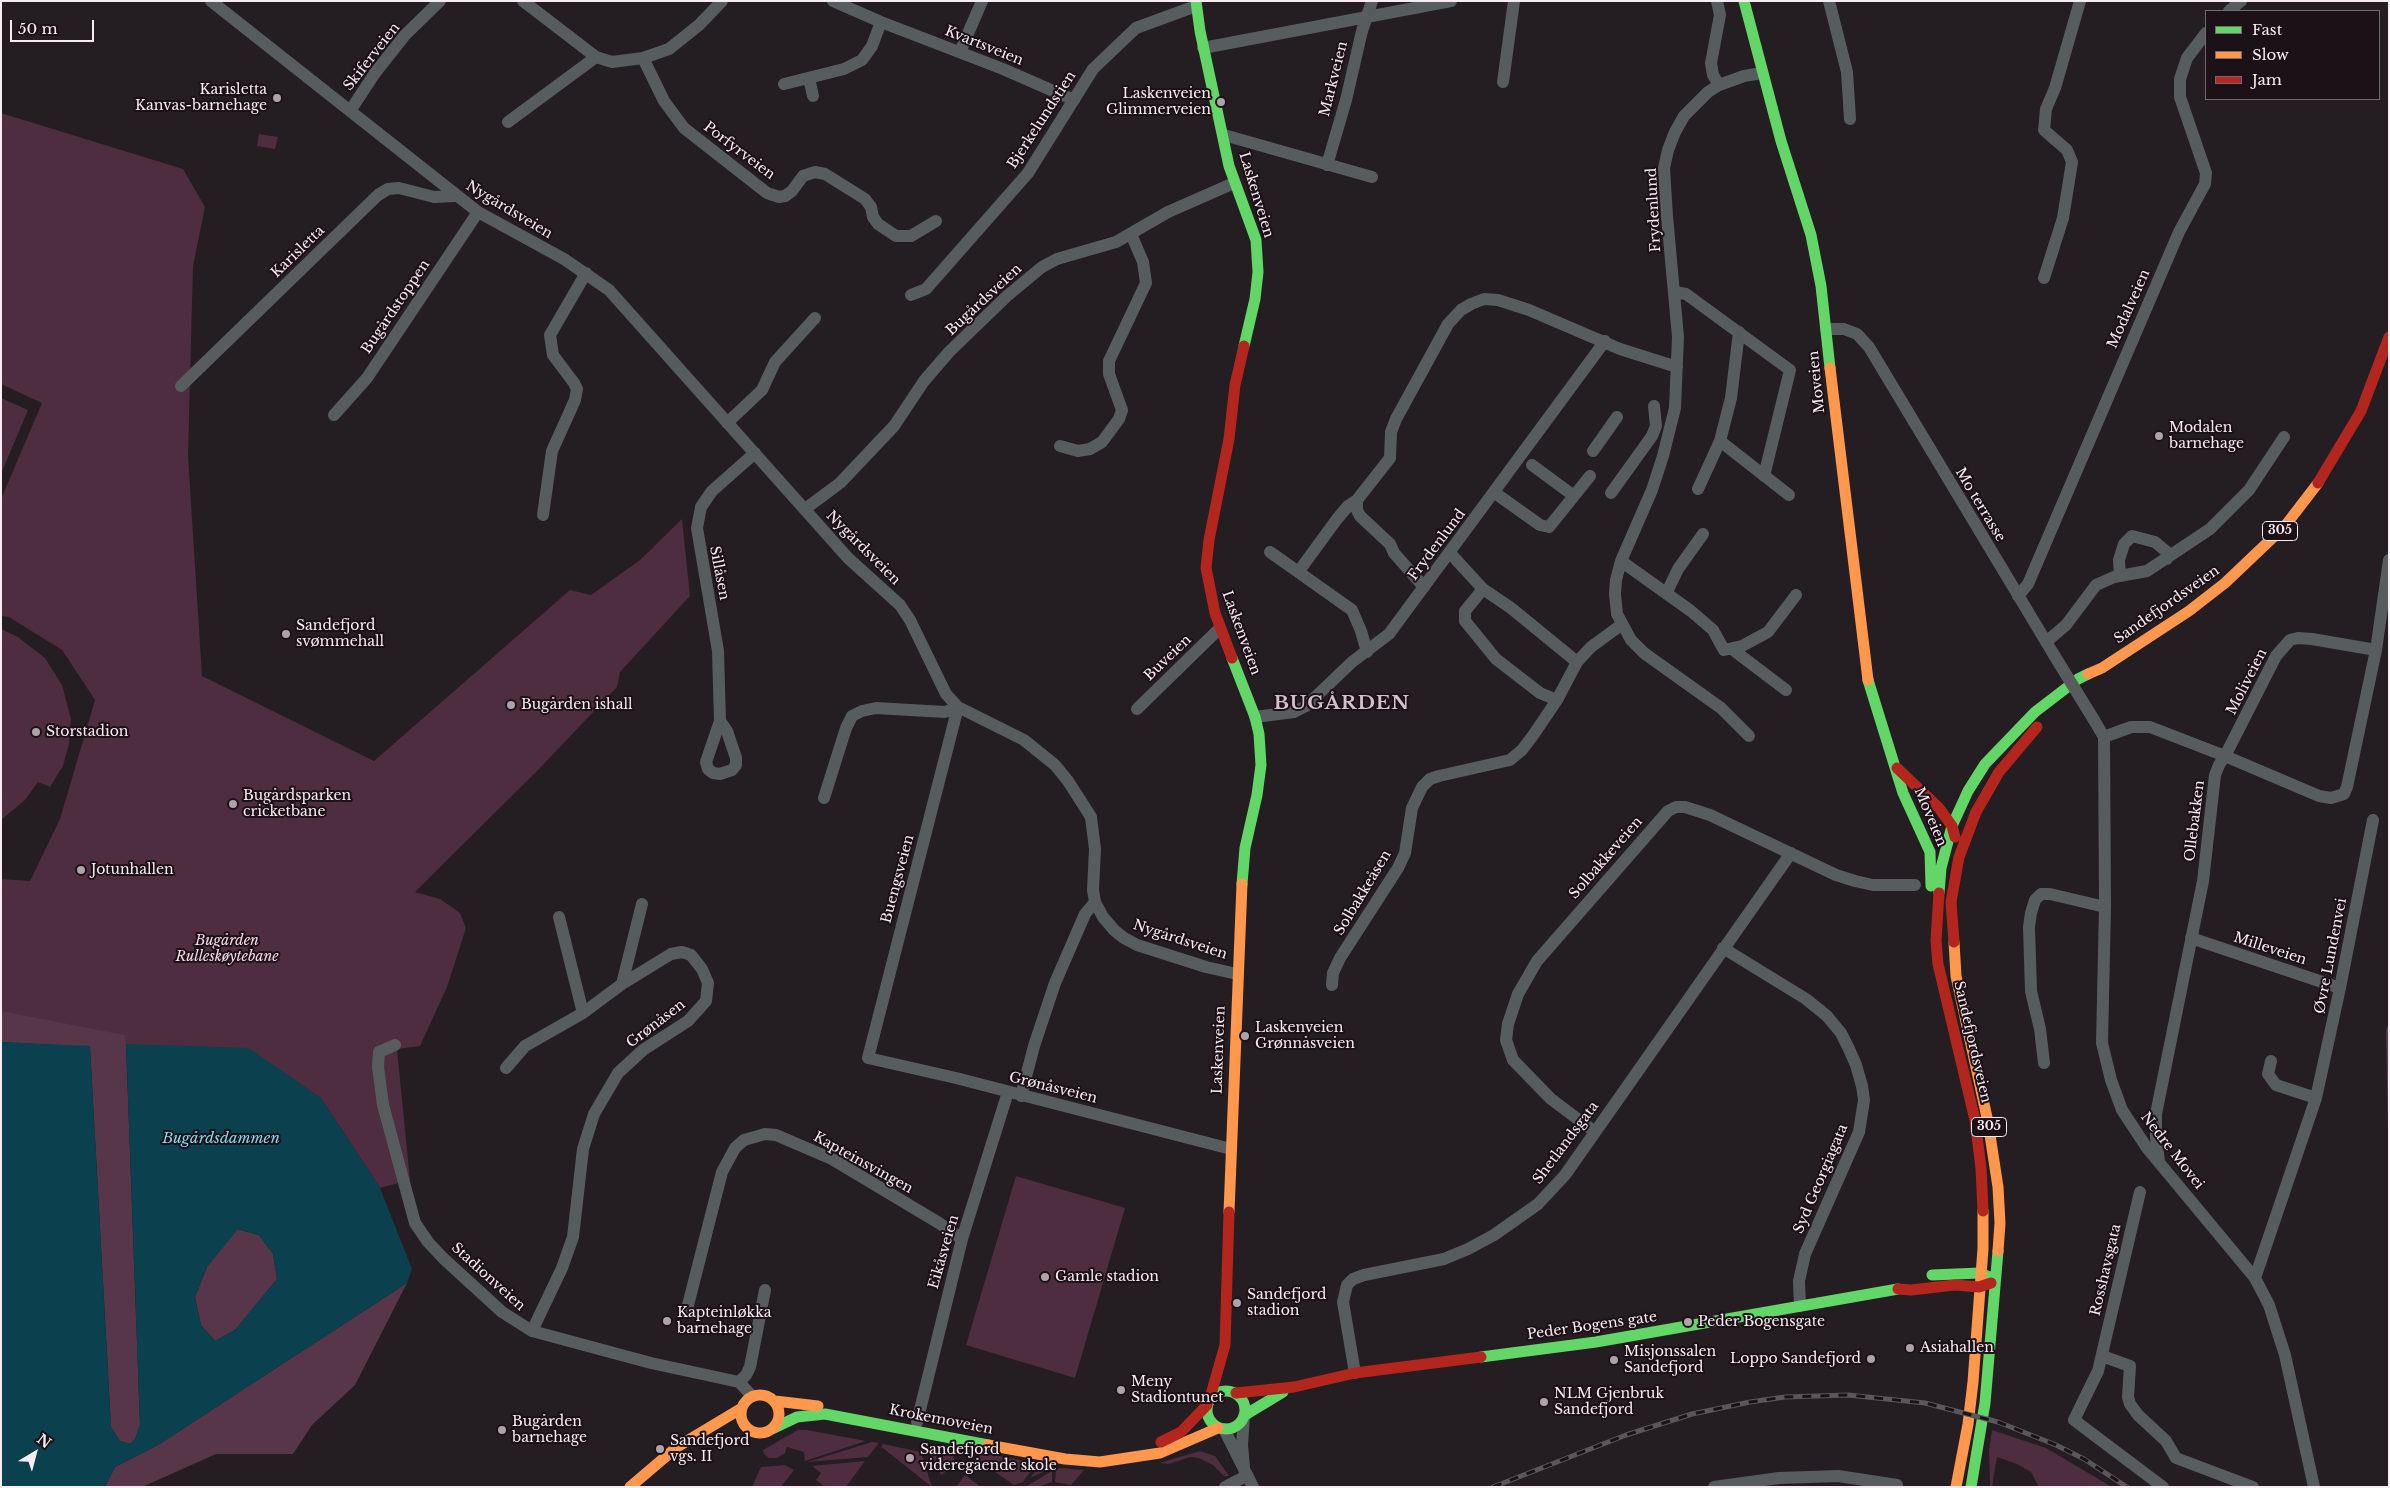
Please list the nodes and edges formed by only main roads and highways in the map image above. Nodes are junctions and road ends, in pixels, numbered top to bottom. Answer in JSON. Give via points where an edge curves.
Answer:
{"nodes":[{"id":1,"x":1744,"y":1,"type":"edge"},
{"id":2,"x":1196,"y":4,"type":"edge"},
{"id":3,"x":2389,"y":337,"type":"edge"},
{"id":4,"x":2102,"y":668,"type":"junction"},
{"id":5,"x":1894,"y":764,"type":"junction"},
{"id":6,"x":1952,"y":826,"type":"junction"},
{"id":7,"x":1959,"y":857,"type":"junction"},
{"id":8,"x":1936,"y":941,"type":"junction"},
{"id":9,"x":1980,"y":1273,"type":"junction"},
{"id":10,"x":1996,"y":1280,"type":"junction"},
{"id":11,"x":1979,"y":1287,"type":"junction"},
{"id":12,"x":1894,"y":1289,"type":"junction"},
{"id":13,"x":1225,"y":1345,"type":"junction"},
{"id":14,"x":1294,"y":1386,"type":"junction"},
{"id":15,"x":1235,"y":1393,"type":"junction"},
{"id":16,"x":775,"y":1401,"type":"junction"},
{"id":17,"x":1209,"y":1402,"type":"junction"},
{"id":18,"x":742,"y":1408,"type":"junction"},
{"id":19,"x":1245,"y":1416,"type":"junction"},
{"id":20,"x":774,"y":1428,"type":"junction"},
{"id":21,"x":1221,"y":1429,"type":"junction"},
{"id":22,"x":753,"y":1432,"type":"junction"},
{"id":23,"x":677,"y":1447,"type":"junction"},
{"id":24,"x":630,"y":1487,"type":"edge"},
{"id":25,"x":1956,"y":1487,"type":"edge"},
{"id":26,"x":1971,"y":1487,"type":"edge"}],
"edges":[{"from":1,"to":5,"type":"main road","name":"Moveien","via":[[1762,73],[1811,235],[1821,286],[1863,648],[1870,691]]},
{"from":2,"to":13,"type":"main road","name":"Laskenveien","via":[[1234,184],[1256,240],[1258,272],[1235,385],[1226,458],[1208,540],[1207,579],[1220,628],[1255,717],[1261,765],[1242,870]]},
{"from":3,"to":4,"type":"main road","name":"Sandefjordsveien","number":"305","via":[[2361,411],[2338,453],[2309,498],[2285,526],[2225,583],[2189,611]]},
{"from":4,"to":6,"type":"main road","name":"Sandefjordsveien","number":"305","via":[[2078,679],[2055,696],[2004,742],[1976,776]]},
{"from":4,"to":7,"type":"main road","name":"Sandefjordsveien","number":"305","via":[[2023,742],[1999,772],[1976,812]]},
{"from":5,"to":6,"type":"main road","name":"Moveien"},
{"from":5,"to":8,"type":"main road","name":"Moveien","via":[[1903,793],[1930,852],[1932,926]]},
{"from":6,"to":7,"type":"main road","name":"Moveien"},
{"from":6,"to":8,"type":"main road","name":"Sandefjordsveien","number":"305","via":[[1941,868]]},
{"from":7,"to":10,"type":"main road","name":"Sandefjordsveien","number":"305","via":[[1951,902],[1951,925],[1956,976],[1994,1154],[2000,1223]]},
{"from":8,"to":9,"type":"main road","name":"Sandefjordsveien","number":"305","via":[[1938,964],[1975,1120],[1983,1211]]},
{"from":9,"to":10,"type":"main road","name":"Peder Bogens gate"},
{"from":9,"to":11,"type":"main road","name":"Sandefjordsveien","number":"305"},
{"from":9,"to":12,"type":"main road","name":"Peder Bogens gate","via":[[1936,1275]]},
{"from":10,"to":11,"type":"main road","name":"Peder Bogens gate"},
{"from":10,"to":26,"type":"main road","name":"Sandefjordsveien","number":"305","via":[[1985,1403]]},
{"from":11,"to":12,"type":"main road","name":"Peder Bogens gate","via":[[1955,1285]]},
{"from":11,"to":25,"type":"main road","name":"Sandefjordsveien","number":"305","via":[[1968,1424]]},
{"from":12,"to":14,"type":"main road","name":"Peder Bogens gate","via":[[1596,1342],[1355,1373]]},
{"from":13,"to":15,"type":"main road","name":"Laskenveien"},
{"from":13,"to":17,"type":"main road","name":"Laskenveien"},
{"from":14,"to":15,"type":"main road","name":"Peder Bogens gate"},
{"from":14,"to":19,"type":"main road","name":"Peder Bogens gate"},
{"from":15,"to":17,"type":"main road","via":[[1223,1390]]},
{"from":15,"to":19,"type":"main road","via":[[1244,1403]]},
{"from":16,"to":17,"type":"main road","name":"Krokemoveien","via":[[845,1408],[1059,1450],[1100,1453],[1125,1451],[1170,1439],[1189,1425]]},
{"from":16,"to":18,"type":"main road","name":"Krokemoveien","via":[[764,1395],[752,1396]]},
{"from":16,"to":20,"type":"main road","via":[[780,1413]]},
{"from":17,"to":21,"type":"main road","via":[[1210,1420]]},
{"from":18,"to":22,"type":"main road","via":[[744,1424]]},
{"from":18,"to":23,"type":"main road","name":"Krokemoveien"},
{"from":19,"to":21,"type":"main road","via":[[1236,1426]]},
{"from":20,"to":21,"type":"main road","name":"Krokemoveien","via":[[797,1417],[826,1414],[1065,1459],[1100,1462],[1160,1453]]},
{"from":20,"to":22,"type":"main road","name":"Krokemoveien"},
{"from":22,"to":23,"type":"main road","name":"Krokemoveien","via":[[726,1429]]},
{"from":23,"to":24,"type":"main road","name":"Krokemoveien"}]}
